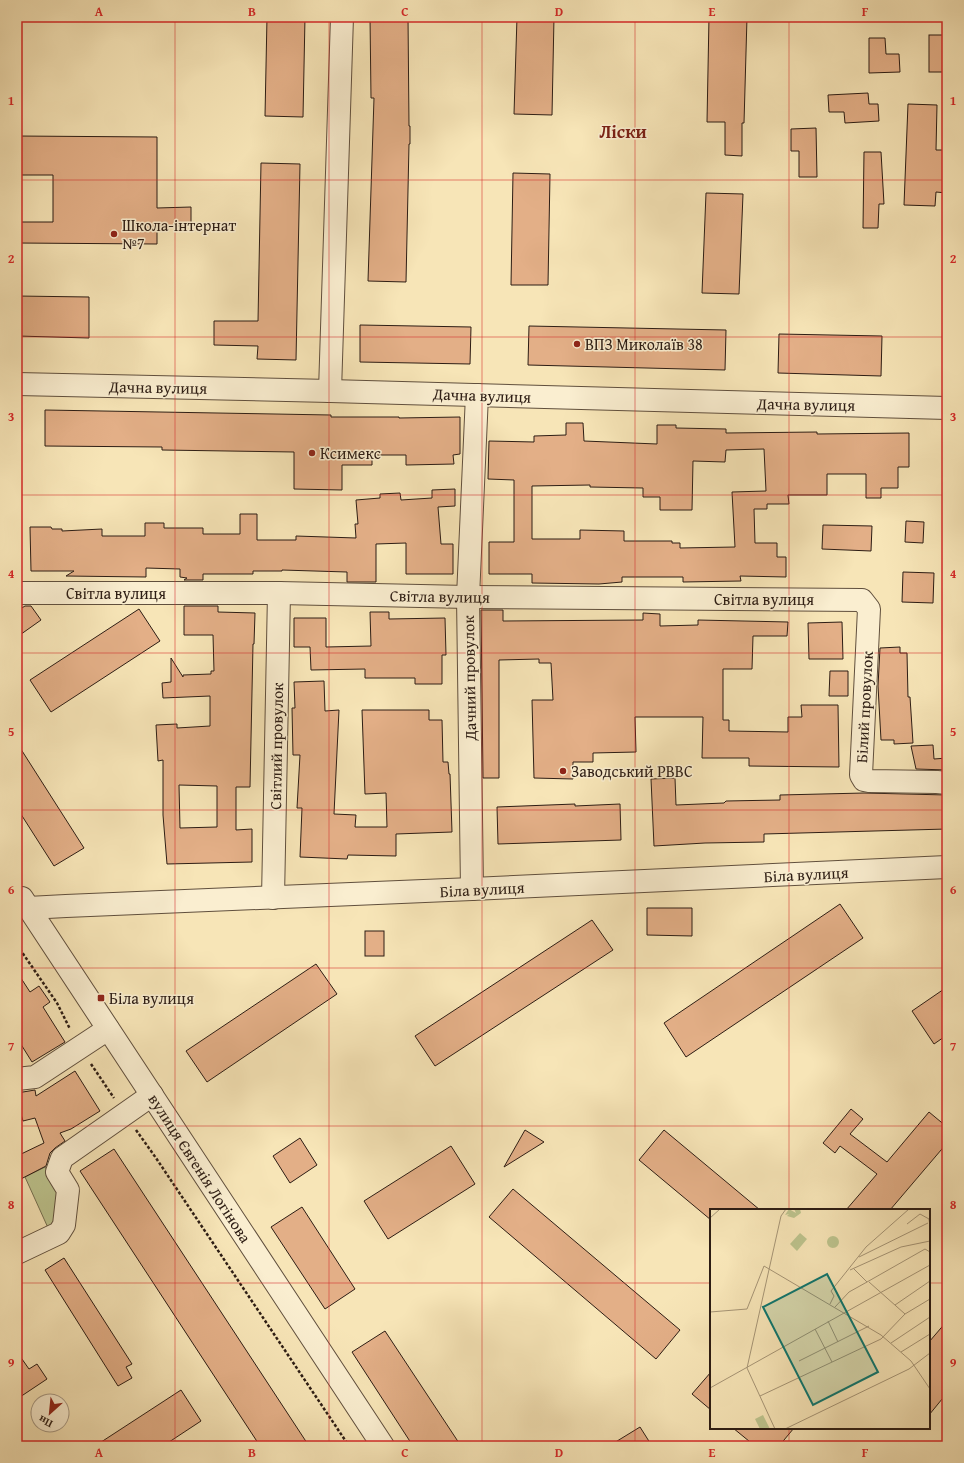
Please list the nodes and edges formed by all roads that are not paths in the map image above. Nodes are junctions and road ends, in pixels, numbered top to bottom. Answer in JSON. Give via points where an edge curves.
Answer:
{"nodes":[{"id":1,"x":342,"y":17,"type":"edge"},
{"id":2,"x":17,"y":384,"type":"edge"},
{"id":3,"x":330,"y":391,"type":"junction"},
{"id":4,"x":477,"y":395,"type":"junction"},
{"id":5,"x":947,"y":408,"type":"edge"},
{"id":6,"x":17,"y":593,"type":"edge"},
{"id":7,"x":279,"y":593,"type":"junction"},
{"id":8,"x":468,"y":597,"type":"junction"},
{"id":9,"x":862,"y":600,"type":"joint"},
{"id":10,"x":947,"y":783,"type":"edge"},
{"id":11,"x":947,"y":867,"type":"edge"},
{"id":12,"x":472,"y":889,"type":"junction"},
{"id":13,"x":273,"y":898,"type":"junction"},
{"id":14,"x":21,"y":901,"type":"edge"},
{"id":15,"x":108,"y":1028,"type":"junction"},
{"id":16,"x":17,"y":1079,"type":"edge"},
{"id":17,"x":152,"y":1095,"type":"junction"},
{"id":18,"x":17,"y":1253,"type":"edge"},
{"id":19,"x":383,"y":1446,"type":"edge"}],
"edges":[{"from":1,"to":3,"type":"street"},
{"from":2,"to":3,"type":"street","name":"Дачна вулиця"},
{"from":3,"to":4,"type":"street","name":"Дачна вулиця"},
{"from":4,"to":5,"type":"street","name":"Дачна вулиця"},
{"from":4,"to":8,"type":"street","name":"Дачний провулок"},
{"from":6,"to":7,"type":"street","name":"Світла вулиця"},
{"from":7,"to":8,"type":"street","name":"Світла вулиця"},
{"from":7,"to":13,"type":"street","name":"Світлий провулок"},
{"from":8,"to":9,"type":"street","name":"Світла вулиця"},
{"from":8,"to":12,"type":"street","name":"Дачний провулок"},
{"from":9,"to":10,"type":"street","name":"Білий провулок","via":[[869,609],[861,775],[864,780],[869,781]]},
{"from":11,"to":12,"type":"street","name":"Біла вулиця"},
{"from":12,"to":13,"type":"street","name":"Біла вулиця"},
{"from":13,"to":14,"type":"street","name":"Біла вулиця"},
{"from":14,"to":15,"type":"street","name":"вулиця Євгенія Логінова"},
{"from":15,"to":16,"type":"street","via":[[35,1077]]},
{"from":15,"to":17,"type":"street","name":"вулиця Євгенія Логінова"},
{"from":17,"to":18,"type":"street","via":[[62,1158],[57,1172],[68,1190],[64,1225],[59,1233]]},
{"from":17,"to":19,"type":"street","name":"вулиця Євгенія Логінова"}]}
